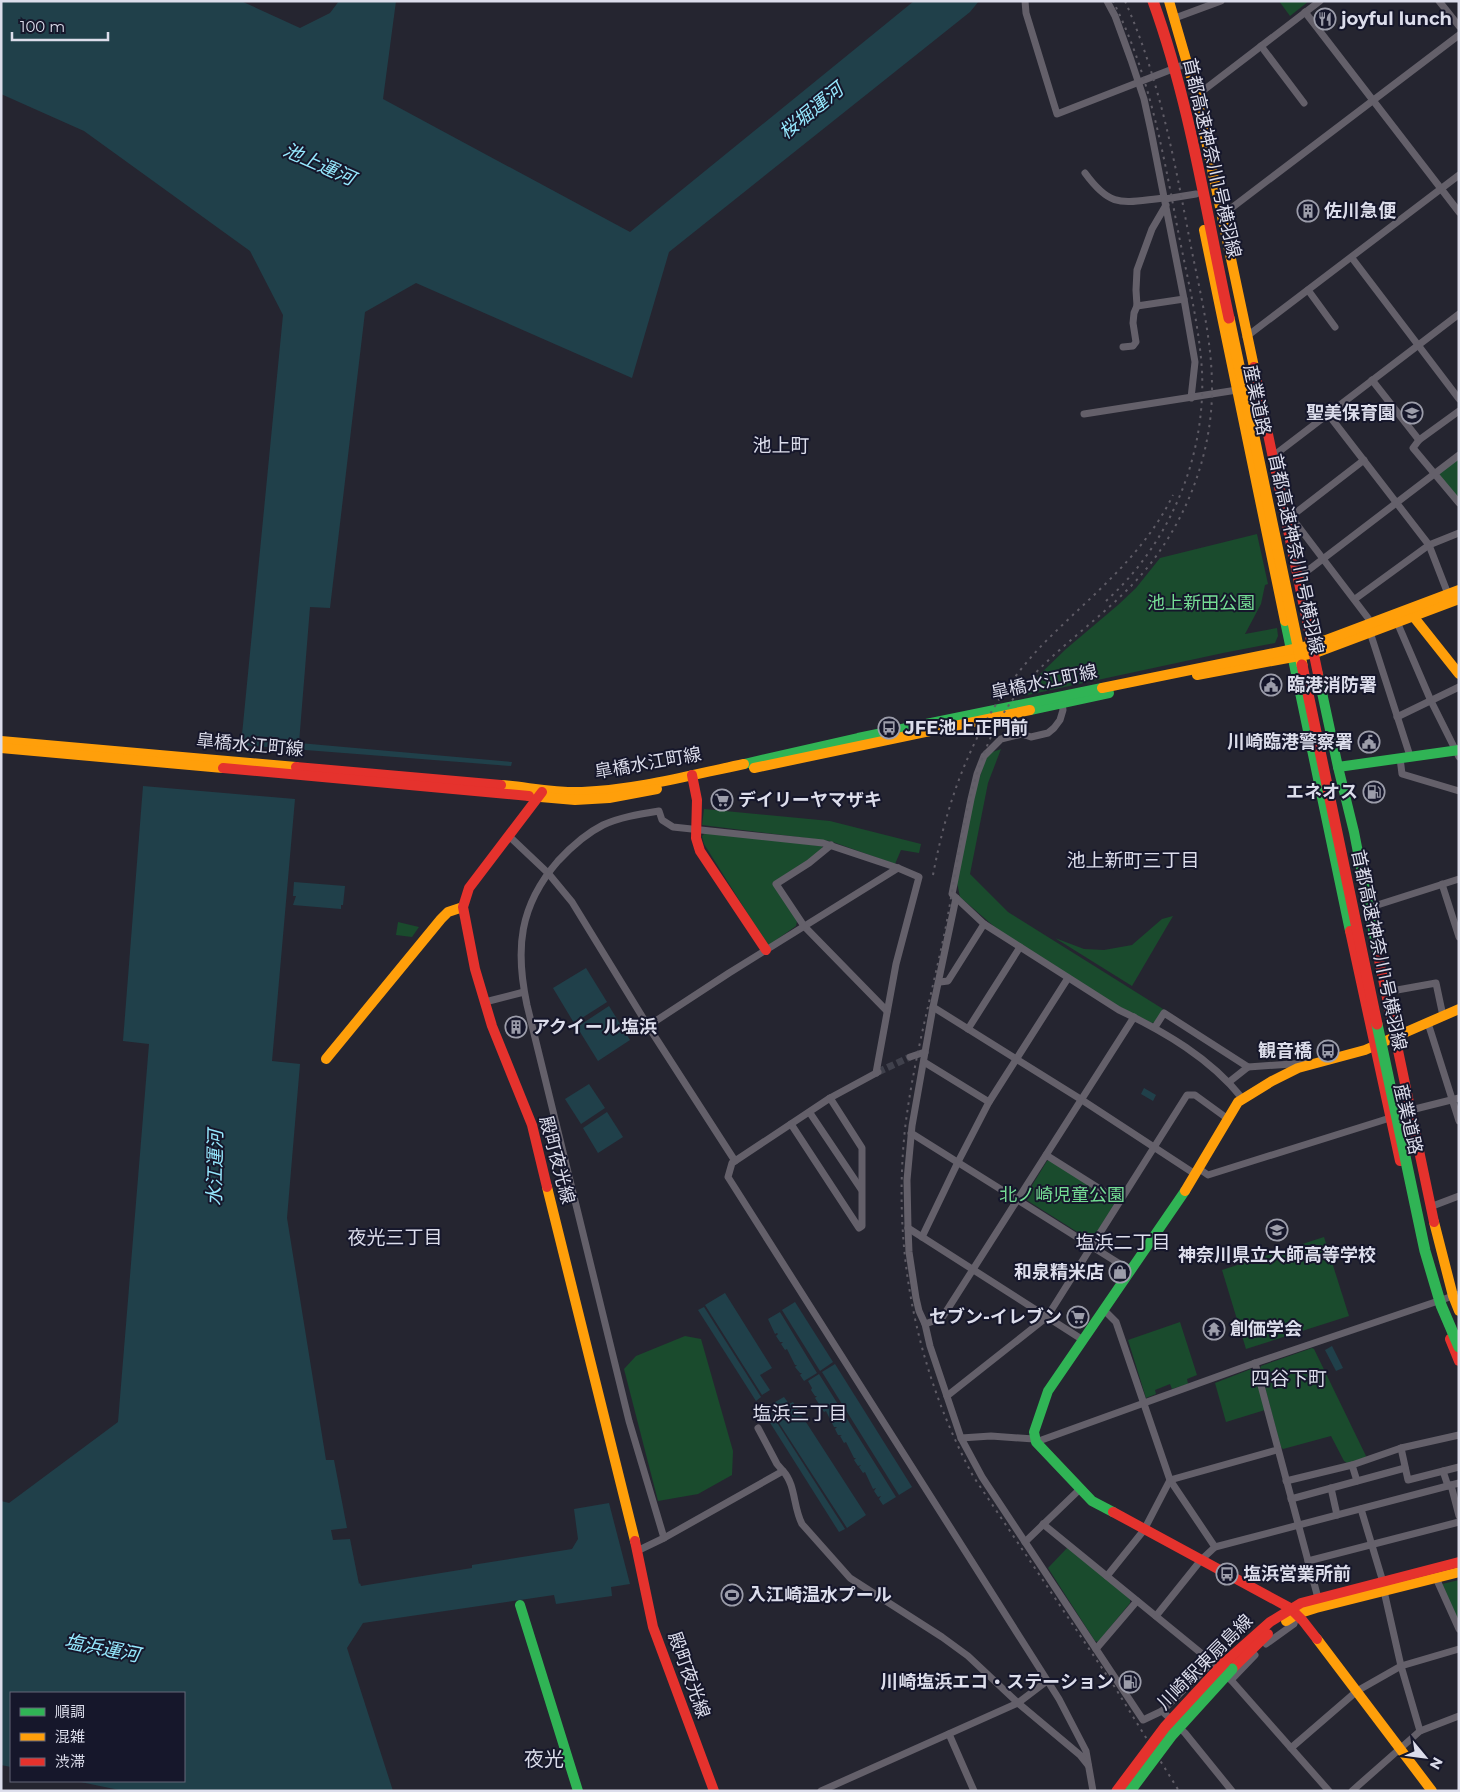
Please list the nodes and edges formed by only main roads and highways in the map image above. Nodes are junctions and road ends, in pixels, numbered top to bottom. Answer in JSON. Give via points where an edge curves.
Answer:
{"nodes":[{"id":1,"x":1148,"y":1,"type":"edge"},
{"id":2,"x":1153,"y":1,"type":"edge"},
{"id":3,"x":1162,"y":1,"type":"edge"},
{"id":4,"x":1169,"y":1,"type":"edge"},
{"id":5,"x":1216,"y":190,"type":"junction"},
{"id":6,"x":1196,"y":194,"type":"junction"},
{"id":7,"x":1221,"y":216,"type":"junction"},
{"id":8,"x":1204,"y":230,"type":"junction"},
{"id":9,"x":1272,"y":456,"type":"junction"},
{"id":10,"x":1253,"y":468,"type":"junction"},
{"id":11,"x":1455,"y":595,"type":"edge"},
{"id":12,"x":1413,"y":616,"type":"junction"},
{"id":13,"x":1370,"y":628,"type":"junction"},
{"id":14,"x":1314,"y":649,"type":"junction"},
{"id":15,"x":1292,"y":653,"type":"junction"},
{"id":16,"x":1459,"y":674,"type":"edge"},
{"id":17,"x":1061,"y":700,"type":"junction"},
{"id":18,"x":1,"y":741,"type":"edge"},
{"id":19,"x":1,"y":748,"type":"edge"},
{"id":20,"x":1458,"y":752,"type":"edge"},
{"id":21,"x":1338,"y":767,"type":"junction"},
{"id":22,"x":693,"y":778,"type":"junction"},
{"id":23,"x":542,"y":792,"type":"junction"},
{"id":24,"x":463,"y":907,"type":"junction"},
{"id":25,"x":766,"y":950,"type":"road end"},
{"id":26,"x":1459,"y":1009,"type":"edge"},
{"id":27,"x":1395,"y":1037,"type":"junction"},
{"id":28,"x":1374,"y":1046,"type":"junction"},
{"id":29,"x":326,"y":1060,"type":"dead end"},
{"id":30,"x":1456,"y":1295,"type":"edge"},
{"id":31,"x":1459,"y":1311,"type":"edge"},
{"id":32,"x":1459,"y":1328,"type":"edge"},
{"id":33,"x":1459,"y":1347,"type":"edge"},
{"id":34,"x":1459,"y":1361,"type":"edge"},
{"id":35,"x":1459,"y":1562,"type":"edge"},
{"id":36,"x":1459,"y":1572,"type":"edge"},
{"id":37,"x":1384,"y":1586,"type":"junction"},
{"id":38,"x":520,"y":1605,"type":"dead end"},
{"id":39,"x":1294,"y":1611,"type":"junction"},
{"id":40,"x":1230,"y":1670,"type":"junction"},
{"id":41,"x":578,"y":1791,"type":"edge"},
{"id":42,"x":714,"y":1791,"type":"edge"},
{"id":43,"x":1117,"y":1791,"type":"edge"},
{"id":44,"x":1130,"y":1791,"type":"edge"},
{"id":45,"x":1432,"y":1791,"type":"edge"}],
"edges":[{"from":1,"to":6,"type":"main road","name":"産業道路","via":[[1170,69]]},
{"from":2,"to":33,"type":"main road","name":"首都高速神奈川1号横羽線","bridge":true,"via":[[1186,115],[1425,1251],[1441,1305]]},
{"from":3,"to":32,"type":"main road","name":"首都高速神奈川1号横羽線","via":[[1194,112],[1432,1250]]},
{"from":4,"to":5,"type":"main road","name":"産業道路","via":[[1188,63]]},
{"from":5,"to":6,"type":"main road"},
{"from":5,"to":7,"type":"main road","name":"産業道路"},
{"from":6,"to":8,"type":"main road","name":"産業道路"},
{"from":7,"to":8,"type":"main road"},
{"from":7,"to":9,"type":"main road","name":"産業道路"},
{"from":8,"to":10,"type":"main road","name":"産業道路"},
{"from":9,"to":10,"type":"main road"},
{"from":9,"to":14,"type":"main road","name":"産業道路"},
{"from":10,"to":15,"type":"main road","name":"産業道路"},
{"from":11,"to":12,"type":"main road","name":"皐橋水江町線"},
{"from":11,"to":13,"type":"main road","name":"皐橋水江町線"},
{"from":12,"to":13,"type":"main road","name":"皐橋水江町線"},
{"from":12,"to":16,"type":"main road"},
{"from":13,"to":14,"type":"main road","name":"皐橋水江町線"},
{"from":14,"to":15,"type":"main road","name":"皐橋水江町線"},
{"from":14,"to":21,"type":"main road","name":"産業道路"},
{"from":15,"to":17,"type":"main road","name":"皐橋水江町線"},
{"from":15,"to":28,"type":"main road","name":"産業道路"},
{"from":17,"to":22,"type":"main road","name":"皐橋水江町線","via":[[828,752]]},
{"from":17,"to":22,"type":"main road","name":"皐橋水江町線","via":[[858,738]]},
{"from":18,"to":23,"type":"main road","name":"皐橋水江町線"},
{"from":19,"to":23,"type":"main road","name":"皐橋水江町線"},
{"from":20,"to":21,"type":"main road"},
{"from":21,"to":27,"type":"main road","name":"産業道路"},
{"from":22,"to":23,"type":"main road","name":"皐橋水江町線","via":[[601,799],[575,800]]},
{"from":22,"to":25,"type":"main road","via":[[697,800],[695,830],[700,851]]},
{"from":23,"to":24,"type":"main road","via":[[469,888]]},
{"from":24,"to":29,"type":"main road","via":[[448,912],[441,919]]},
{"from":24,"to":42,"type":"main road","name":"殿町夜光線","via":[[484,1002],[532,1125],[653,1627]]},
{"from":26,"to":27,"type":"main road"},
{"from":27,"to":28,"type":"main road"},
{"from":27,"to":30,"type":"main road","name":"産業道路","via":[[1430,1207]]},
{"from":28,"to":34,"type":"main road","name":"産業道路","via":[[1420,1248]]},
{"from":28,"to":39,"type":"main road","via":[[1298,1068],[1242,1098],[1131,1271],[1047,1393],[1034,1432],[1035,1440],[1094,1502]]},
{"from":30,"to":31,"type":"main road","name":"産業道路"},
{"from":35,"to":37,"type":"main road","name":"川崎駅東扇島線"},
{"from":36,"to":37,"type":"main road","name":"川崎駅東扇島線"},
{"from":37,"to":39,"type":"main road","name":"川崎駅東扇島線","via":[[1316,1608]]},
{"from":37,"to":39,"type":"main road","name":"川崎駅東扇島線","via":[[1318,1598],[1301,1603]]},
{"from":38,"to":41,"type":"main road"},
{"from":39,"to":40,"type":"main road","name":"川崎駅東扇島線","via":[[1252,1636]]},
{"from":39,"to":45,"type":"main road","via":[[1402,1747]]},
{"from":40,"to":43,"type":"main road","name":"川崎駅東扇島線","bridge":true,"via":[[1165,1727]]},
{"from":40,"to":44,"type":"main road","name":"川崎駅東扇島線","bridge":true,"via":[[1172,1735]]}]}
